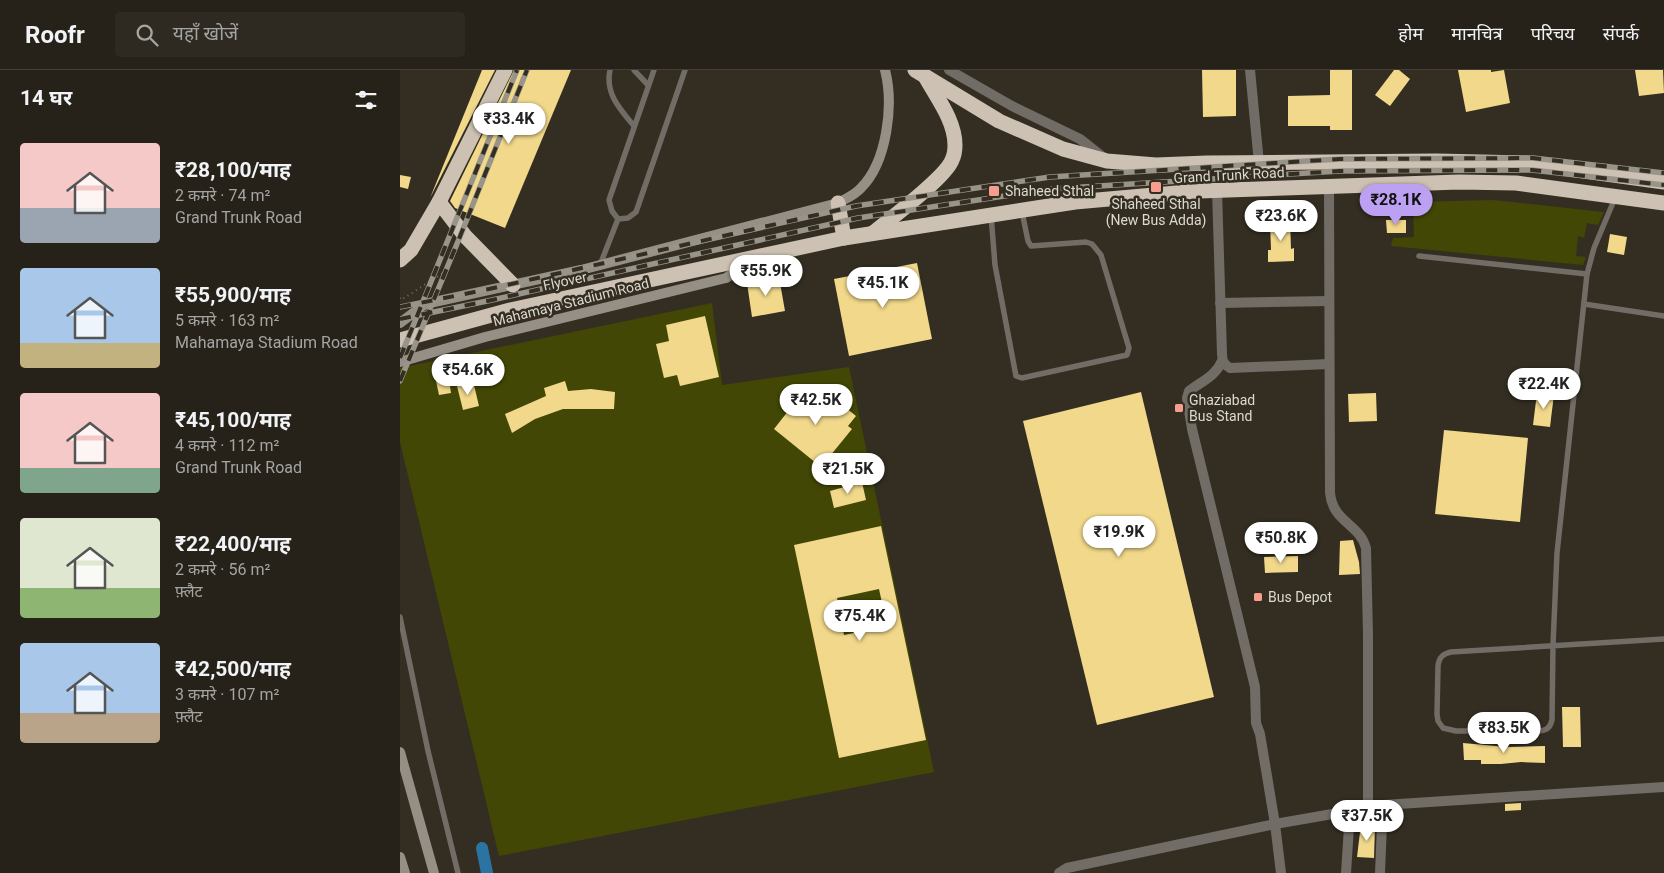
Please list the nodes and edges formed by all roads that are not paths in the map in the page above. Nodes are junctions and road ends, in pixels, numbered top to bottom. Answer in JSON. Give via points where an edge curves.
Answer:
{"nodes":[{"id":1,"x":506,"y":70,"type":"edge"},
{"id":2,"x":610,"y":70,"type":"edge"},
{"id":3,"x":634,"y":70,"type":"edge"},
{"id":4,"x":654,"y":70,"type":"edge"},
{"id":5,"x":685,"y":70,"type":"edge"},
{"id":6,"x":885,"y":70,"type":"edge"},
{"id":7,"x":948,"y":70,"type":"edge"},
{"id":8,"x":1250,"y":70,"type":"edge"},
{"id":9,"x":920,"y":74,"type":"edge"},
{"id":10,"x":648,"y":85,"type":"junction"},
{"id":11,"x":634,"y":126,"type":"junction"},
{"id":12,"x":1107,"y":161,"type":"junction"},
{"id":13,"x":1259,"y":163,"type":"junction"},
{"id":14,"x":1518,"y":163,"type":"junction"},
{"id":15,"x":1516,"y":182,"type":"junction"},
{"id":16,"x":1664,"y":182,"type":"edge"},
{"id":17,"x":1329,"y":186,"type":"junction"},
{"id":18,"x":1217,"y":190,"type":"junction"},
{"id":19,"x":1616,"y":196,"type":"junction"},
{"id":20,"x":439,"y":202,"type":"junction"},
{"id":21,"x":838,"y":203,"type":"junction"},
{"id":22,"x":1664,"y":203,"type":"edge"},
{"id":23,"x":1022,"y":210,"type":"junction"},
{"id":24,"x":990,"y":214,"type":"junction"},
{"id":25,"x":618,"y":219,"type":"junction"},
{"id":26,"x":872,"y":235,"type":"junction"},
{"id":27,"x":844,"y":238,"type":"junction"},
{"id":28,"x":1419,"y":256,"type":"dead end"},
{"id":29,"x":400,"y":260,"type":"edge"},
{"id":30,"x":732,"y":262,"type":"junction"},
{"id":31,"x":600,"y":265,"type":"junction"},
{"id":32,"x":1587,"y":274,"type":"junction"},
{"id":33,"x":513,"y":285,"type":"junction"},
{"id":34,"x":1329,"y":301,"type":"junction"},
{"id":35,"x":1220,"y":303,"type":"junction"},
{"id":36,"x":1584,"y":304,"type":"junction"},
{"id":37,"x":1664,"y":316,"type":"edge"},
{"id":38,"x":400,"y":323,"type":"edge"},
{"id":39,"x":400,"y":340,"type":"edge"},
{"id":40,"x":1222,"y":361,"type":"junction"},
{"id":41,"x":400,"y":362,"type":"edge"},
{"id":42,"x":1329,"y":364,"type":"junction"},
{"id":43,"x":400,"y":617,"type":"edge"},
{"id":44,"x":1664,"y":639,"type":"edge"},
{"id":45,"x":1553,"y":645,"type":"junction"},
{"id":46,"x":400,"y":752,"type":"edge"},
{"id":47,"x":1664,"y":787,"type":"edge"},
{"id":48,"x":1368,"y":806,"type":"junction"},
{"id":49,"x":1350,"y":811,"type":"junction"},
{"id":50,"x":1275,"y":824,"type":"junction"},
{"id":51,"x":400,"y":857,"type":"edge"},
{"id":52,"x":405,"y":873,"type":"edge"},
{"id":53,"x":434,"y":873,"type":"edge"},
{"id":54,"x":458,"y":873,"type":"edge"},
{"id":55,"x":1059,"y":873,"type":"edge"},
{"id":56,"x":1281,"y":873,"type":"edge"},
{"id":57,"x":1346,"y":873,"type":"edge"},
{"id":58,"x":1380,"y":873,"type":"edge"}],
"edges":[{"from":1,"to":20,"type":"highway"},
{"from":2,"to":11,"type":"lane","via":[[611,94]]},
{"from":3,"to":10,"type":"lane"},
{"from":4,"to":10,"type":"lane"},
{"from":5,"to":25,"type":"lane","via":[[636,212],[628,218]]},
{"from":6,"to":21,"type":"main road","via":[[889,93],[883,147],[866,182]]},
{"from":7,"to":12,"type":"street","via":[[1080,139]]},
{"from":8,"to":13,"type":"street"},
{"from":9,"to":12,"type":"highway","name":"Grand Trunk Road","via":[[999,121],[1062,150]]},
{"from":9,"to":26,"type":"highway","via":[[946,114],[952,130],[955,144],[952,161],[935,182]]},
{"from":10,"to":11,"type":"lane"},
{"from":11,"to":25,"type":"lane","via":[[609,200]]},
{"from":12,"to":13,"type":"highway","name":"Grand Trunk Road","via":[[1156,165]]},
{"from":13,"to":14,"type":"highway","name":"Grand Trunk Road"},
{"from":14,"to":15,"type":"highway"},
{"from":14,"to":16,"type":"highway","name":"Grand Trunk Road"},
{"from":15,"to":17,"type":"highway","name":"Grand Trunk Road"},
{"from":15,"to":19,"type":"highway","name":"Grand Trunk Road"},
{"from":17,"to":18,"type":"highway","name":"Grand Trunk Road"},
{"from":17,"to":34,"type":"street"},
{"from":18,"to":23,"type":"highway","name":"Grand Trunk Road","via":[[1075,202]]},
{"from":18,"to":35,"type":"street"},
{"from":19,"to":22,"type":"highway","name":"Grand Trunk Road"},
{"from":19,"to":32,"type":"lane"},
{"from":20,"to":29,"type":"highway","via":[[410,250]]},
{"from":20,"to":33,"type":"highway","via":[[465,236]]},
{"from":21,"to":27,"type":"highway"},
{"from":21,"to":31,"type":"main road"},
{"from":23,"to":24,"type":"highway","name":"Grand Trunk Road"},
{"from":23,"to":24,"type":"lane","via":[[1031,246],[1086,242],[1097,249],[1129,348],[1127,355],[1022,378],[1016,376]]},
{"from":24,"to":26,"type":"highway","name":"Grand Trunk Road"},
{"from":25,"to":31,"type":"lane"},
{"from":26,"to":27,"type":"highway","name":"Grand Trunk Road"},
{"from":27,"to":30,"type":"highway","name":"Grand Trunk Road"},
{"from":28,"to":32,"type":"lane"},
{"from":30,"to":39,"type":"highway","name":"Flyover","via":[[510,310]]},
{"from":30,"to":41,"type":"main road","name":"Mahamaya Stadium Road","via":[[735,272],[726,278],[485,337]]},
{"from":31,"to":33,"type":"main road"},
{"from":32,"to":36,"type":"lane"},
{"from":33,"to":38,"type":"main road","via":[[424,304]]},
{"from":34,"to":35,"type":"street"},
{"from":34,"to":42,"type":"street"},
{"from":35,"to":40,"type":"street"},
{"from":36,"to":37,"type":"lane"},
{"from":36,"to":45,"type":"lane","via":[[1557,553]]},
{"from":40,"to":42,"type":"street","via":[[1230,368]]},
{"from":40,"to":50,"type":"street","via":[[1212,376],[1189,391],[1187,398],[1254,687],[1256,724]]},
{"from":42,"to":48,"type":"street","via":[[1331,503],[1338,516],[1363,539],[1366,548]]},
{"from":43,"to":54,"type":"lane"},
{"from":44,"to":45,"type":"lane"},
{"from":45,"to":45,"type":"lane","via":[[1552,720],[1546,730],[1456,731],[1443,728],[1438,721],[1438,666],[1442,656],[1451,652]]},
{"from":46,"to":53,"type":"main road"},
{"from":47,"to":48,"type":"street"},
{"from":48,"to":49,"type":"street"},
{"from":48,"to":58,"type":"street","via":[[1381,821]]},
{"from":49,"to":50,"type":"street"},
{"from":49,"to":57,"type":"street"},
{"from":50,"to":55,"type":"street","via":[[1067,868]]},
{"from":50,"to":56,"type":"street"},
{"from":51,"to":52,"type":"main road"}]}
